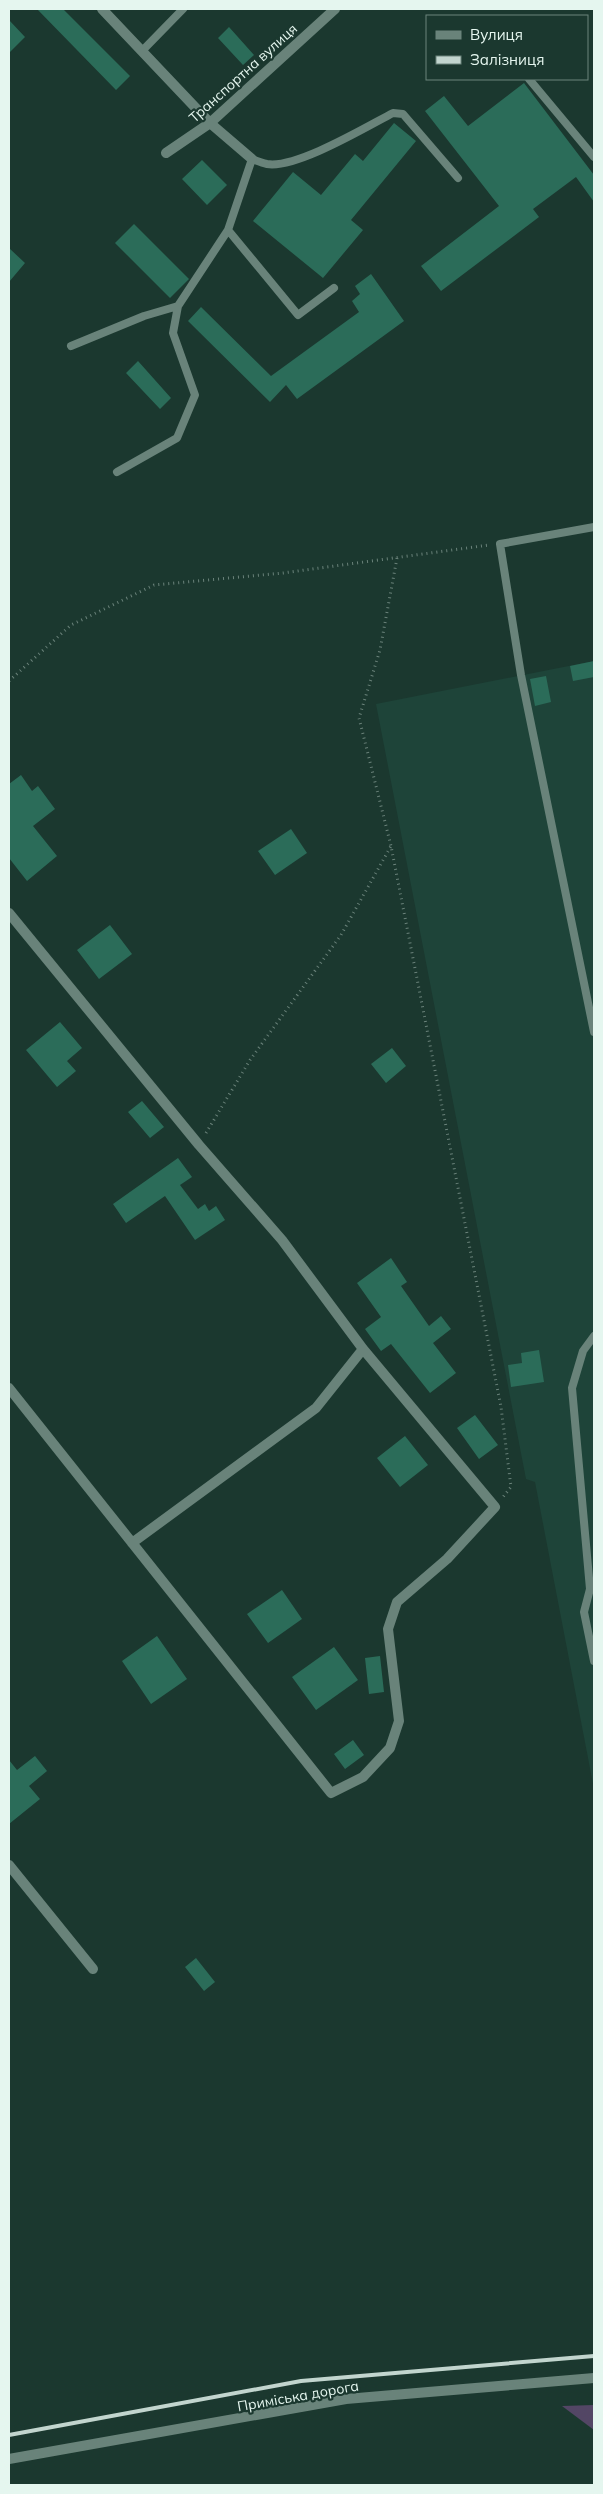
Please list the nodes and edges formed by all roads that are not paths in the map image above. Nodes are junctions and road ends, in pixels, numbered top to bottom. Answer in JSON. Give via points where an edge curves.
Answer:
{"nodes":[{"id":1,"x":102,"y":9,"type":"edge"},
{"id":2,"x":183,"y":9,"type":"edge"},
{"id":3,"x":335,"y":9,"type":"edge"},
{"id":4,"x":142,"y":51,"type":"junction"},
{"id":5,"x":530,"y":80,"type":"edge"},
{"id":6,"x":210,"y":123,"type":"junction"},
{"id":7,"x":166,"y":153,"type":"dead end"},
{"id":8,"x":594,"y":157,"type":"edge"},
{"id":9,"x":252,"y":159,"type":"junction"},
{"id":10,"x":458,"y":178,"type":"dead end"},
{"id":11,"x":228,"y":230,"type":"junction"},
{"id":12,"x":334,"y":288,"type":"dead end"},
{"id":13,"x":178,"y":306,"type":"junction"},
{"id":14,"x":71,"y":346,"type":"dead end"},
{"id":15,"x":117,"y":472,"type":"dead end"},
{"id":16,"x":593,"y":527,"type":"edge"},
{"id":17,"x":594,"y":536,"type":"edge"},
{"id":18,"x":9,"y":914,"type":"edge"},
{"id":19,"x":594,"y":1032,"type":"edge"},
{"id":20,"x":594,"y":1336,"type":"edge"},
{"id":21,"x":363,"y":1348,"type":"junction"},
{"id":22,"x":9,"y":1388,"type":"edge"},
{"id":23,"x":132,"y":1543,"type":"junction"},
{"id":24,"x":594,"y":1661,"type":"edge"},
{"id":25,"x":9,"y":1865,"type":"edge"},
{"id":26,"x":93,"y":1969,"type":"dead end"},
{"id":27,"x":594,"y":2378,"type":"edge"},
{"id":28,"x":9,"y":2460,"type":"edge"}],
"edges":[{"from":1,"to":4,"type":"street"},
{"from":2,"to":4,"type":"lane"},
{"from":3,"to":6,"type":"street","name":"Транспортна вулиця"},
{"from":4,"to":6,"type":"street"},
{"from":5,"to":8,"type":"lane"},
{"from":6,"to":7,"type":"street","name":"Транспортна вулиця"},
{"from":6,"to":9,"type":"street"},
{"from":9,"to":10,"type":"lane","via":[[268,164],[286,163],[393,113],[404,114]]},
{"from":9,"to":11,"type":"lane"},
{"from":11,"to":12,"type":"lane","via":[[298,315]]},
{"from":11,"to":13,"type":"lane"},
{"from":13,"to":14,"type":"lane","via":[[144,316]]},
{"from":13,"to":15,"type":"lane","via":[[173,333],[196,395],[176,438]]},
{"from":16,"to":17,"type":"lane"},
{"from":16,"to":19,"type":"lane","via":[[500,544],[521,675]]},
{"from":18,"to":21,"type":"street","via":[[199,1145],[282,1240]]},
{"from":20,"to":24,"type":"lane","via":[[583,1351],[572,1388],[590,1589],[584,1612]]},
{"from":21,"to":23,"type":"street","via":[[316,1408]]},
{"from":21,"to":23,"type":"street","via":[[495,1507],[447,1559],[397,1602],[388,1629],[399,1721],[390,1748],[363,1777],[331,1793]]},
{"from":22,"to":23,"type":"street"},
{"from":25,"to":26,"type":"street"},
{"from":27,"to":28,"type":"street","name":"Приміська дорога","via":[[346,2399]]}]}
